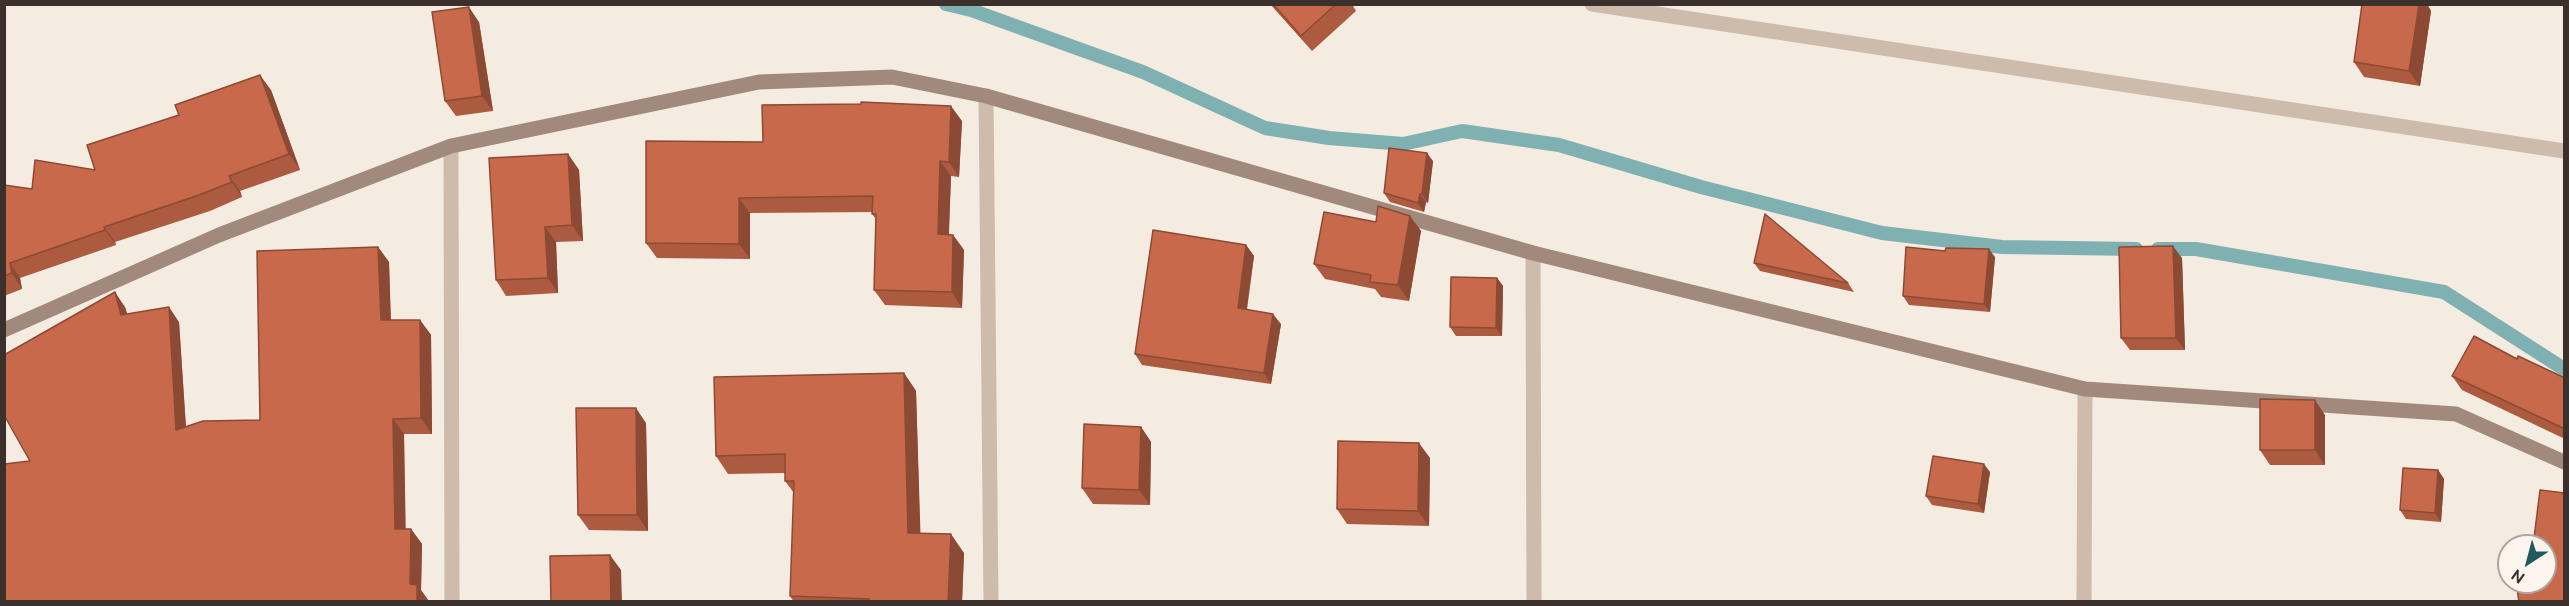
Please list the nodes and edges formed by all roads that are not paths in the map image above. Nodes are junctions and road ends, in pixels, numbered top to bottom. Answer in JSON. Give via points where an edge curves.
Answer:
{"nodes":[{"id":1,"x":1592,"y":4,"type":"edge"},
{"id":2,"x":986,"y":96,"type":"junction"},
{"id":3,"x":451,"y":146,"type":"junction"},
{"id":4,"x":2565,"y":151,"type":"edge"},
{"id":5,"x":1533,"y":253,"type":"junction"},
{"id":6,"x":4,"y":330,"type":"edge"},
{"id":7,"x":2085,"y":389,"type":"junction"},
{"id":8,"x":2565,"y":462,"type":"edge"},
{"id":9,"x":452,"y":602,"type":"edge"},
{"id":10,"x":991,"y":602,"type":"edge"},
{"id":11,"x":1534,"y":602,"type":"edge"},
{"id":12,"x":2084,"y":602,"type":"edge"}],
"edges":[{"from":1,"to":4,"type":"street"},
{"from":2,"to":3,"type":"street","via":[[892,77],[759,82]]},
{"from":2,"to":5,"type":"street"},
{"from":2,"to":10,"type":"street"},
{"from":3,"to":6,"type":"street","via":[[219,235]]},
{"from":3,"to":9,"type":"street"},
{"from":5,"to":7,"type":"street"},
{"from":5,"to":11,"type":"street"},
{"from":7,"to":8,"type":"street","via":[[2456,414]]},
{"from":7,"to":12,"type":"street"}]}
